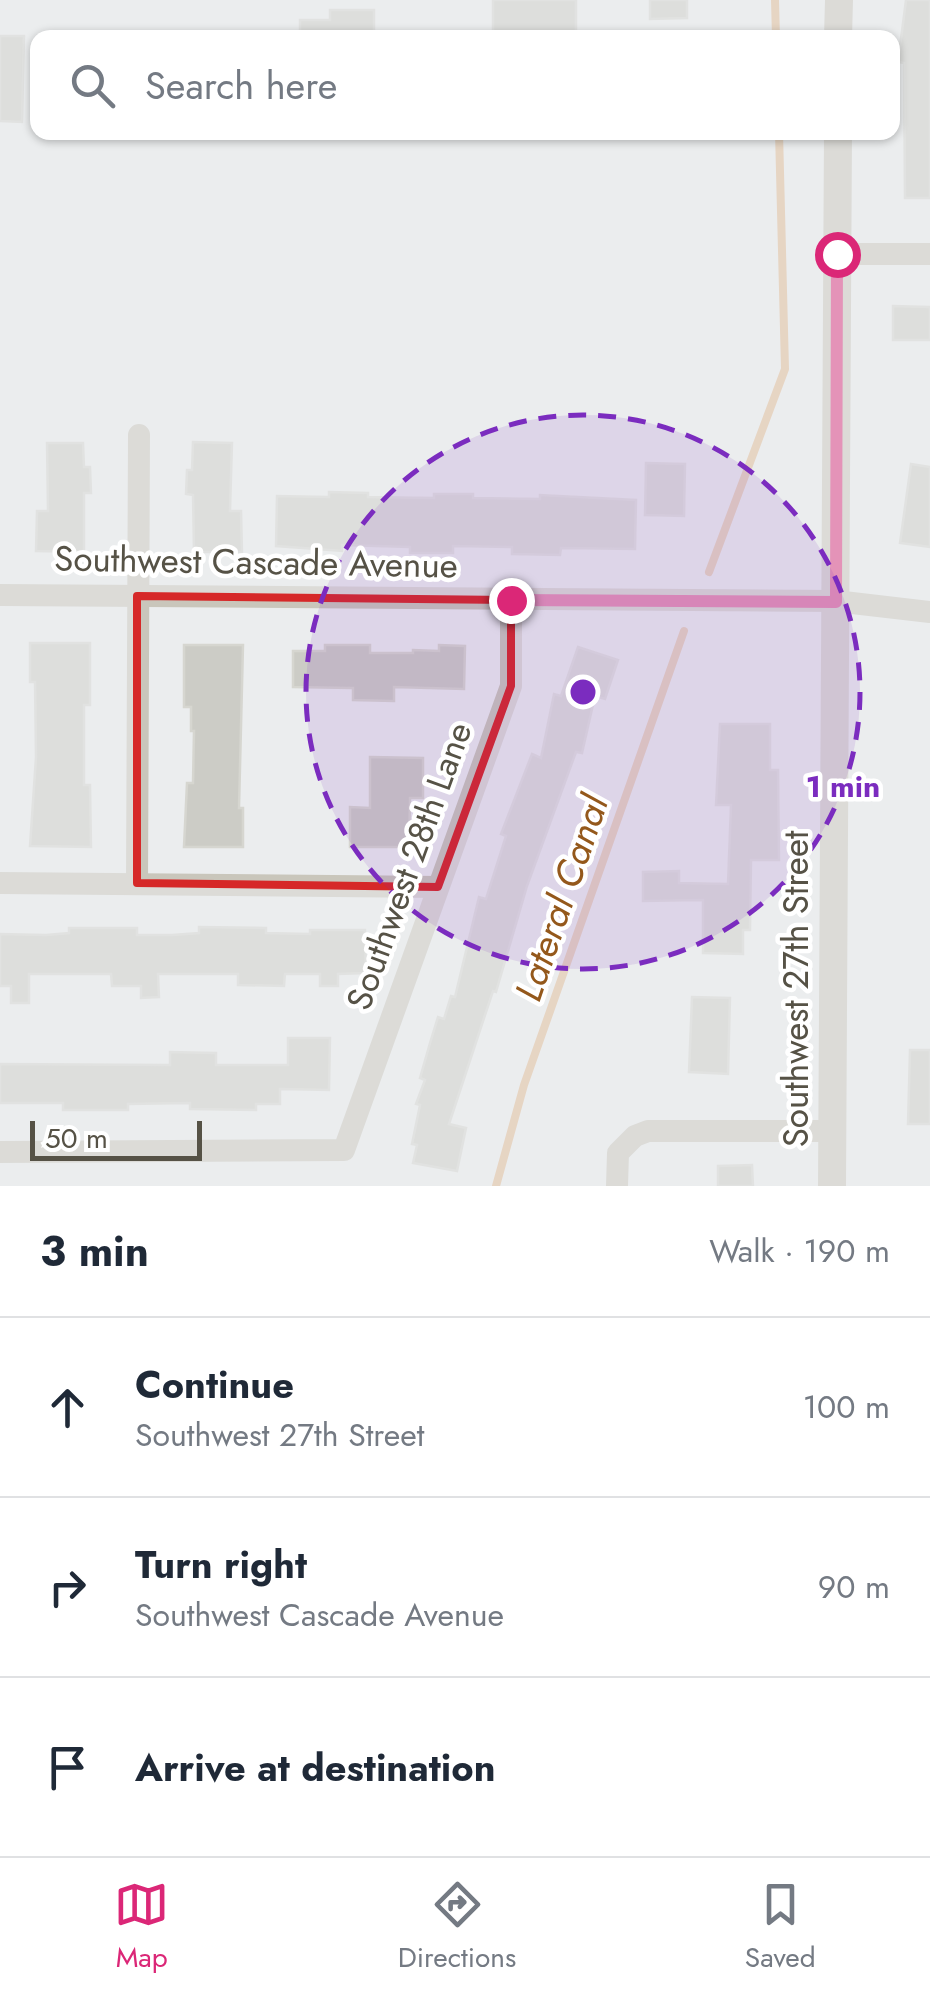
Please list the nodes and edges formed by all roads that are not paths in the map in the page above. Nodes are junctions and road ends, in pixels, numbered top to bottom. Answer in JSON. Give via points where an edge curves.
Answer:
{"nodes":[{"id":1,"x":838,"y":0,"type":"edge"},
{"id":2,"x":838,"y":30,"type":"edge"},
{"id":3,"x":838,"y":140,"type":"edge"},
{"id":4,"x":837,"y":254,"type":"junction"},
{"id":5,"x":930,"y":254,"type":"edge"},
{"id":6,"x":139,"y":435,"type":"dead end"},
{"id":7,"x":0,"y":595,"type":"edge"},
{"id":8,"x":138,"y":596,"type":"junction"},
{"id":9,"x":511,"y":600,"type":"junction"},
{"id":10,"x":836,"y":602,"type":"junction"},
{"id":11,"x":930,"y":612,"type":"edge"},
{"id":12,"x":0,"y":883,"type":"edge"},
{"id":13,"x":138,"y":883,"type":"junction"},
{"id":14,"x":438,"y":887,"type":"junction"},
{"id":15,"x":833,"y":1130,"type":"junction"},
{"id":16,"x":0,"y":1152,"type":"edge"},
{"id":17,"x":617,"y":1186,"type":"edge"},
{"id":18,"x":832,"y":1186,"type":"edge"}],
"edges":[{"from":1,"to":2,"type":"street"},
{"from":3,"to":4,"type":"street","name":"Southwest 27th Street"},
{"from":4,"to":5,"type":"street"},
{"from":4,"to":10,"type":"street","name":"Southwest 27th Street"},
{"from":6,"to":8,"type":"street"},
{"from":7,"to":8,"type":"street","name":"Southwest Cascade Avenue"},
{"from":8,"to":9,"type":"street","name":"Southwest Cascade Avenue"},
{"from":8,"to":13,"type":"street"},
{"from":9,"to":10,"type":"street","name":"Southwest Cascade Avenue"},
{"from":9,"to":14,"type":"street","name":"Southwest 28th Lane","via":[[511,686]]},
{"from":10,"to":11,"type":"street","name":"Southwest Cascade Avenue"},
{"from":10,"to":15,"type":"street","name":"Southwest 27th Street"},
{"from":12,"to":13,"type":"street"},
{"from":13,"to":14,"type":"street"},
{"from":14,"to":16,"type":"street","name":"Southwest 28th Lane","via":[[344,1150]]},
{"from":15,"to":17,"type":"street","via":[[648,1131],[618,1153]]},
{"from":15,"to":18,"type":"street","name":"Southwest 27th Street"}]}
